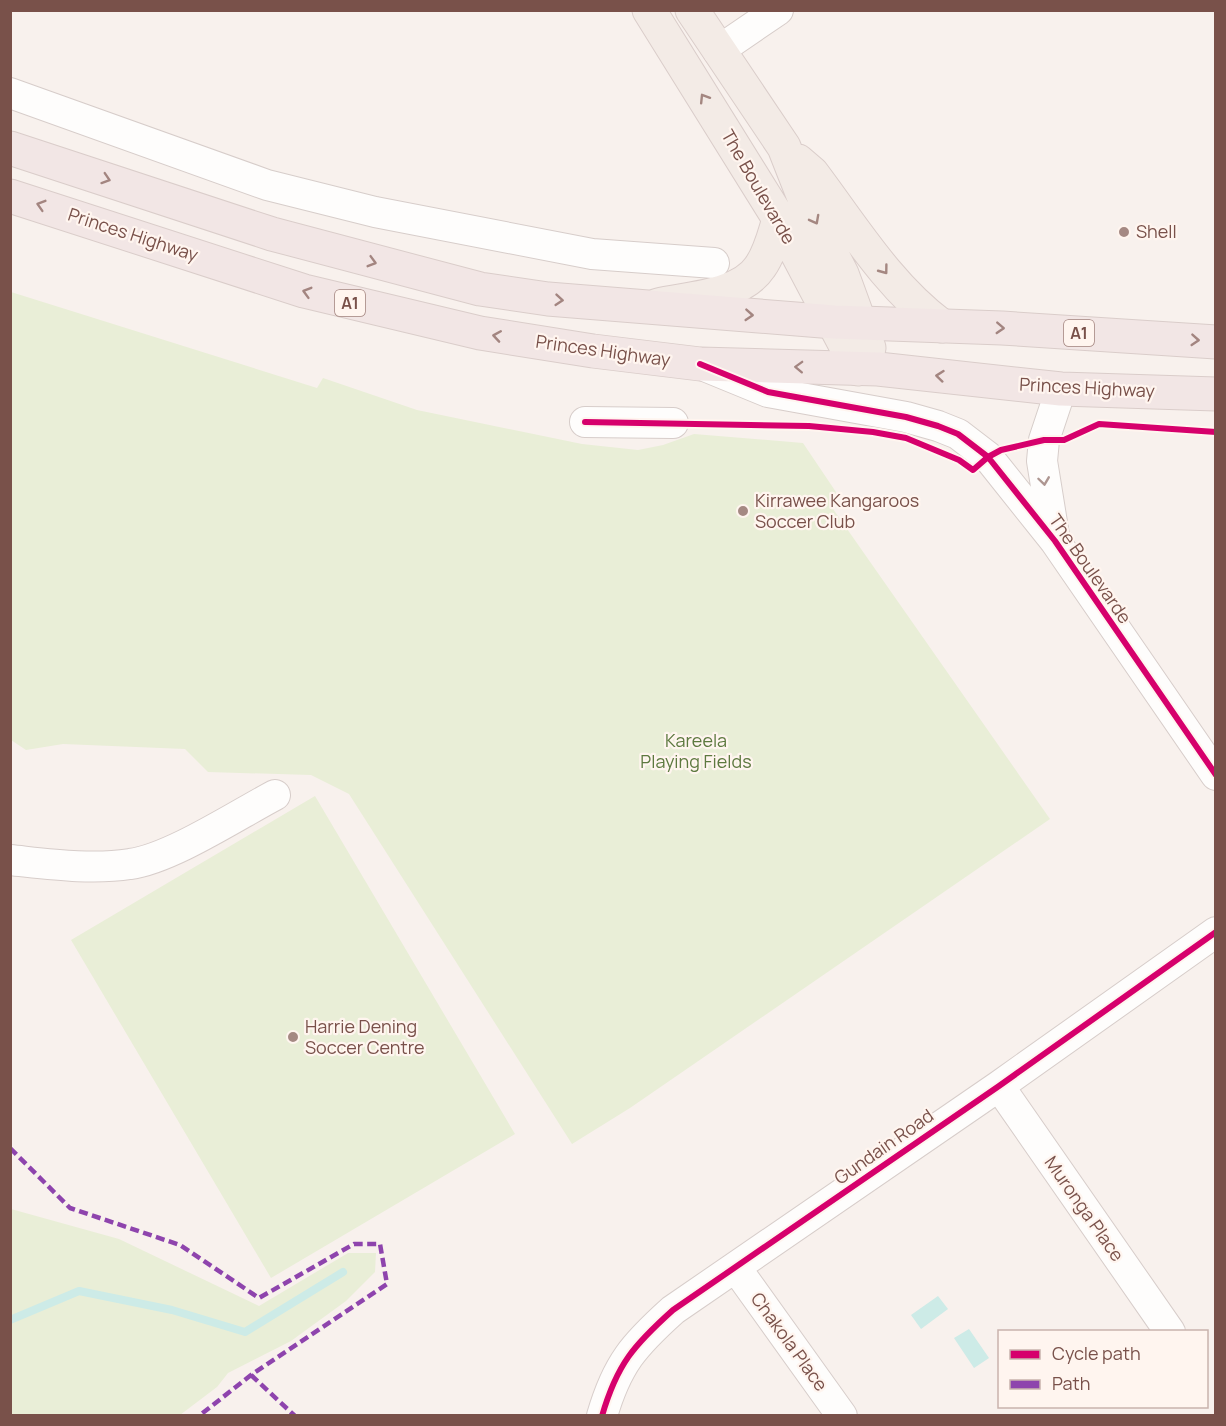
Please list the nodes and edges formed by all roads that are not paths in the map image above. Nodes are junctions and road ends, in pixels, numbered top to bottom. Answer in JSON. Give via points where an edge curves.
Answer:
{"nodes":[{"id":1,"x":649,"y":10,"type":"edge"},
{"id":2,"x":692,"y":10,"type":"edge"},
{"id":3,"x":778,"y":10,"type":"edge"},
{"id":4,"x":718,"y":51,"type":"junction"},
{"id":5,"x":10,"y":93,"type":"edge"},
{"id":6,"x":784,"y":147,"type":"junction"},
{"id":7,"x":10,"y":148,"type":"edge"},
{"id":8,"x":10,"y":196,"type":"edge"},
{"id":9,"x":779,"y":219,"type":"junction"},
{"id":10,"x":714,"y":263,"type":"dead end"},
{"id":11,"x":649,"y":307,"type":"junction"},
{"id":12,"x":846,"y":322,"type":"junction"},
{"id":13,"x":942,"y":326,"type":"junction"},
{"id":14,"x":1215,"y":342,"type":"edge"},
{"id":15,"x":700,"y":364,"type":"junction"},
{"id":16,"x":868,"y":369,"type":"junction"},
{"id":17,"x":1061,"y":389,"type":"junction"},
{"id":18,"x":1215,"y":394,"type":"edge"},
{"id":19,"x":585,"y":422,"type":"dead end"},
{"id":20,"x":673,"y":423,"type":"dead end"},
{"id":21,"x":1055,"y":541,"type":"junction"},
{"id":22,"x":1215,"y":775,"type":"edge"},
{"id":23,"x":275,"y":795,"type":"dead end"},
{"id":24,"x":10,"y":860,"type":"edge"},
{"id":25,"x":1215,"y":932,"type":"edge"},
{"id":26,"x":999,"y":1086,"type":"junction"},
{"id":27,"x":736,"y":1268,"type":"junction"},
{"id":28,"x":1169,"y":1330,"type":"edge"},
{"id":29,"x":602,"y":1416,"type":"edge"},
{"id":30,"x":842,"y":1416,"type":"edge"}],
"edges":[{"from":9,"to":1,"type":"main road","name":"The Boulevarde","one_way":true},
{"from":2,"to":4,"type":"main road","name":"The Boulevarde"},
{"from":3,"to":4,"type":"street"},
{"from":4,"to":6,"type":"main road","name":"The Boulevarde"},
{"from":5,"to":10,"type":"street","via":[[267,185],[375,212],[592,254]]},
{"from":6,"to":12,"type":"main road","name":"The Boulevarde","one_way":true,"via":[[808,208],[842,274]]},
{"from":6,"to":13,"type":"main road","name":"The Boulevarde","one_way":true,"via":[[812,173],[914,305]]},
{"from":7,"to":11,"type":"highway","number":"A1","one_way":true,"via":[[272,234],[417,274],[548,299]]},
{"from":15,"to":8,"type":"highway","name":"Princes Highway","number":"A1","one_way":true,"via":[[480,333],[387,312],[304,291]]},
{"from":9,"to":11,"type":"main road","via":[[760,268],[749,278],[718,292]]},
{"from":9,"to":12,"type":"main road","name":"The Boulevarde"},
{"from":11,"to":12,"type":"highway","number":"A1","one_way":true},
{"from":12,"to":13,"type":"highway","number":"A1"},
{"from":12,"to":16,"type":"main road","name":"The Boulevarde"},
{"from":13,"to":14,"type":"highway","number":"A1","one_way":true},
{"from":16,"to":15,"type":"highway","name":"Princes Highway","number":"A1","one_way":true},
{"from":15,"to":21,"type":"street","name":"The Boulevarde","via":[[768,392],[906,417],[958,434],[988,457]]},
{"from":17,"to":16,"type":"highway","name":"Princes Highway","number":"A1","one_way":true},
{"from":17,"to":18,"type":"highway","name":"Princes Highway","number":"A1"},
{"from":17,"to":21,"type":"street","name":"The Boulevarde","one_way":true,"via":[[1044,440],[1042,461]]},
{"from":19,"to":20,"type":"street"},
{"from":21,"to":22,"type":"street","name":"The Boulevarde"},
{"from":23,"to":24,"type":"street","via":[[166,852],[131,864]]},
{"from":25,"to":26,"type":"street","name":"Gundain Road"},
{"from":26,"to":27,"type":"street","name":"Gundain Road"},
{"from":26,"to":28,"type":"street","name":"Muronga Place"},
{"from":27,"to":29,"type":"street","name":"Gundain Road","via":[[673,1310],[647,1333],[612,1381]]},
{"from":27,"to":30,"type":"street","name":"Chakola Place"}]}
